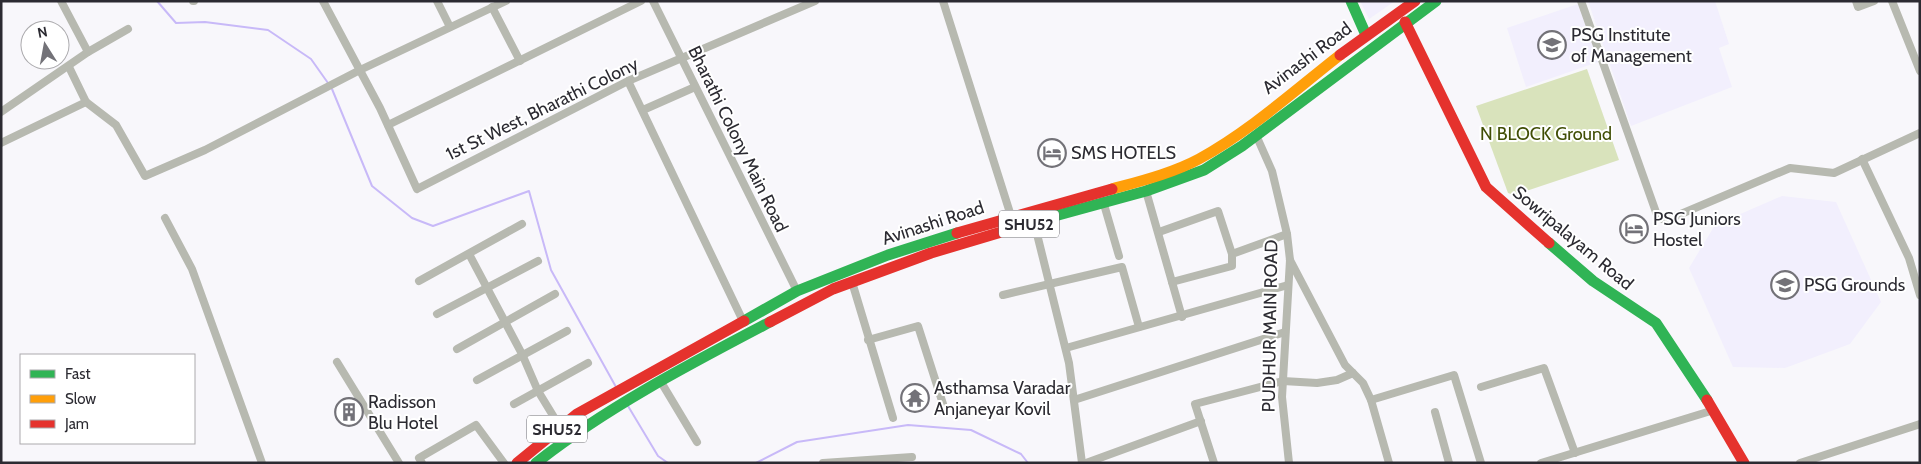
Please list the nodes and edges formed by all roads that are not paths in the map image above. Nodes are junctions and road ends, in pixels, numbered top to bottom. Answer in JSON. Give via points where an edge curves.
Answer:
{"nodes":[{"id":1,"x":61,"y":1,"type":"edge"},
{"id":2,"x":323,"y":1,"type":"edge"},
{"id":3,"x":437,"y":1,"type":"edge"},
{"id":4,"x":506,"y":1,"type":"edge"},
{"id":5,"x":641,"y":1,"type":"edge"},
{"id":6,"x":653,"y":1,"type":"edge"},
{"id":7,"x":815,"y":1,"type":"edge"},
{"id":8,"x":943,"y":1,"type":"edge"},
{"id":9,"x":1351,"y":1,"type":"edge"},
{"id":10,"x":1415,"y":1,"type":"edge"},
{"id":11,"x":1436,"y":1,"type":"edge"},
{"id":12,"x":1581,"y":1,"type":"edge"},
{"id":13,"x":1856,"y":1,"type":"edge"},
{"id":14,"x":1874,"y":1,"type":"edge"},
{"id":15,"x":1892,"y":1,"type":"edge"},
{"id":16,"x":804,"y":3,"type":"edge"},
{"id":17,"x":492,"y":8,"type":"junction"},
{"id":18,"x":1405,"y":22,"type":"junction"},
{"id":19,"x":450,"y":28,"type":"junction"},
{"id":20,"x":128,"y":29,"type":"dead end"},
{"id":21,"x":1366,"y":35,"type":"junction"},
{"id":22,"x":88,"y":52,"type":"junction"},
{"id":23,"x":682,"y":59,"type":"junction"},
{"id":24,"x":520,"y":61,"type":"junction"},
{"id":25,"x":70,"y":66,"type":"edge"},
{"id":26,"x":70,"y":69,"type":"edge"},
{"id":27,"x":64,"y":70,"type":"edge"},
{"id":28,"x":360,"y":70,"type":"junction"},
{"id":29,"x":1920,"y":71,"type":"edge"},
{"id":30,"x":628,"y":81,"type":"junction"},
{"id":31,"x":695,"y":86,"type":"junction"},
{"id":32,"x":86,"y":102,"type":"junction"},
{"id":33,"x":643,"y":110,"type":"junction"},
{"id":34,"x":1,"y":112,"type":"edge"},
{"id":35,"x":388,"y":126,"type":"junction"},
{"id":36,"x":1920,"y":133,"type":"edge"},
{"id":37,"x":1251,"y":134,"type":"junction"},
{"id":38,"x":1,"y":143,"type":"edge"},
{"id":39,"x":1862,"y":158,"type":"junction"},
{"id":40,"x":1128,"y":191,"type":"junction"},
{"id":41,"x":1146,"y":191,"type":"junction"},
{"id":42,"x":1102,"y":198,"type":"junction"},
{"id":43,"x":1011,"y":216,"type":"junction"},
{"id":44,"x":165,"y":218,"type":"dead end"},
{"id":45,"x":1034,"y":222,"type":"junction"},
{"id":46,"x":522,"y":224,"type":"dead end"},
{"id":47,"x":1158,"y":232,"type":"junction"},
{"id":48,"x":1287,"y":234,"type":"junction"},
{"id":49,"x":469,"y":254,"type":"junction"},
{"id":50,"x":1232,"y":254,"type":"junction"},
{"id":51,"x":1119,"y":256,"type":"dead end"},
{"id":52,"x":1290,"y":260,"type":"junction"},
{"id":53,"x":538,"y":261,"type":"dead end"},
{"id":54,"x":419,"y":281,"type":"dead end"},
{"id":55,"x":852,"y":282,"type":"junction"},
{"id":56,"x":1172,"y":282,"type":"junction"},
{"id":57,"x":1049,"y":284,"type":"junction"},
{"id":58,"x":1288,"y":285,"type":"junction"},
{"id":59,"x":487,"y":289,"type":"junction"},
{"id":60,"x":797,"y":291,"type":"junction"},
{"id":61,"x":555,"y":294,"type":"dead end"},
{"id":62,"x":1003,"y":295,"type":"dead end"},
{"id":63,"x":1920,"y":295,"type":"edge"},
{"id":64,"x":437,"y":314,"type":"dead end"},
{"id":65,"x":1182,"y":317,"type":"junction"},
{"id":66,"x":743,"y":321,"type":"junction"},
{"id":67,"x":505,"y":322,"type":"junction"},
{"id":68,"x":1139,"y":327,"type":"junction"},
{"id":69,"x":567,"y":331,"type":"dead end"},
{"id":70,"x":1285,"y":332,"type":"junction"},
{"id":71,"x":868,"y":340,"type":"junction"},
{"id":72,"x":1066,"y":348,"type":"junction"},
{"id":73,"x":457,"y":349,"type":"dead end"},
{"id":74,"x":522,"y":354,"type":"junction"},
{"id":75,"x":337,"y":362,"type":"dead end"},
{"id":76,"x":588,"y":363,"type":"dead end"},
{"id":77,"x":1353,"y":373,"type":"junction"},
{"id":78,"x":477,"y":380,"type":"dead end"},
{"id":79,"x":1283,"y":381,"type":"junction"},
{"id":80,"x":661,"y":382,"type":"junction"},
{"id":81,"x":1480,"y":387,"type":"dead end"},
{"id":82,"x":538,"y":391,"type":"junction"},
{"id":83,"x":1074,"y":400,"type":"junction"},
{"id":84,"x":1371,"y":400,"type":"junction"},
{"id":85,"x":514,"y":404,"type":"dead end"},
{"id":86,"x":943,"y":404,"type":"dead end"},
{"id":87,"x":1714,"y":410,"type":"junction"},
{"id":88,"x":1435,"y":412,"type":"dead end"},
{"id":89,"x":893,"y":418,"type":"dead end"},
{"id":90,"x":1201,"y":421,"type":"junction"},
{"id":91,"x":1920,"y":424,"type":"edge"},
{"id":92,"x":560,"y":427,"type":"junction"},
{"id":93,"x":697,"y":442,"type":"dead end"},
{"id":94,"x":1575,"y":453,"type":"junction"},
{"id":95,"x":912,"y":457,"type":"dead end"},
{"id":96,"x":262,"y":463,"type":"edge"},
{"id":97,"x":399,"y":463,"type":"edge"},
{"id":98,"x":422,"y":463,"type":"edge"},
{"id":99,"x":504,"y":463,"type":"edge"},
{"id":100,"x":517,"y":463,"type":"edge"},
{"id":101,"x":536,"y":463,"type":"edge"},
{"id":102,"x":823,"y":463,"type":"edge"},
{"id":103,"x":1082,"y":463,"type":"edge"},
{"id":104,"x":1086,"y":463,"type":"edge"},
{"id":105,"x":1214,"y":463,"type":"edge"},
{"id":106,"x":1289,"y":463,"type":"edge"},
{"id":107,"x":1389,"y":463,"type":"edge"},
{"id":108,"x":1449,"y":463,"type":"edge"},
{"id":109,"x":1481,"y":463,"type":"edge"},
{"id":110,"x":1541,"y":463,"type":"edge"},
{"id":111,"x":1744,"y":463,"type":"edge"},
{"id":112,"x":1800,"y":463,"type":"edge"}],
"edges":[{"from":1,"to":22,"type":"street"},
{"from":2,"to":28,"type":"street"},
{"from":3,"to":19,"type":"street"},
{"from":4,"to":17,"type":"street"},
{"from":5,"to":24,"type":"street"},
{"from":6,"to":23,"type":"street","name":"Bharathi Colony Main Road"},
{"from":7,"to":16,"type":"street","name":"1st St West, Bharathi Colony"},
{"from":8,"to":43,"type":"street"},
{"from":9,"to":21,"type":"main road"},
{"from":10,"to":21,"type":"main road","name":"Avinashi Road","number":"SHU52"},
{"from":11,"to":18,"type":"main road","number":"SHU52"},
{"from":12,"to":39,"type":"street","via":[[1657,215],[1662,219],[1783,170],[1834,173]]},
{"from":13,"to":14,"type":"street","via":[[1858,7]]},
{"from":15,"to":29,"type":"street"},
{"from":16,"to":23,"type":"street","name":"1st St West, Bharathi Colony"},
{"from":17,"to":19,"type":"street"},
{"from":17,"to":24,"type":"street"},
{"from":18,"to":37,"type":"main road","name":"Avinashi Road","number":"SHU52"},
{"from":18,"to":87,"type":"main road","name":"Sowripalayam Road","via":[[1486,188],[1593,281],[1656,323]]},
{"from":19,"to":28,"type":"street"},
{"from":20,"to":22,"type":"street"},
{"from":21,"to":37,"type":"main road","name":"Avinashi Road","number":"SHU52"},
{"from":22,"to":25,"type":"street"},
{"from":23,"to":30,"type":"street","name":"1st St West, Bharathi Colony"},
{"from":23,"to":31,"type":"street","name":"Bharathi Colony Main Road"},
{"from":24,"to":35,"type":"street"},
{"from":26,"to":32,"type":"street"},
{"from":27,"to":34,"type":"street"},
{"from":28,"to":32,"type":"street","via":[[204,150],[145,176],[116,125]]},
{"from":28,"to":35,"type":"street"},
{"from":30,"to":33,"type":"street"},
{"from":30,"to":35,"type":"street","name":"1st St West, Bharathi Colony","via":[[417,188]]},
{"from":31,"to":33,"type":"street"},
{"from":31,"to":60,"type":"street","name":"Bharathi Colony Main Road"},
{"from":32,"to":38,"type":"street"},
{"from":33,"to":66,"type":"street"},
{"from":36,"to":39,"type":"street"},
{"from":37,"to":40,"type":"main road","name":"Avinashi Road","number":"SHU52"},
{"from":37,"to":41,"type":"main road","name":"Avinashi Road","number":"SHU52","via":[[1204,170]]},
{"from":37,"to":48,"type":"street","name":"PUDHUR MAIN ROAD","via":[[1272,171]]},
{"from":39,"to":63,"type":"street","via":[[1908,258]]},
{"from":40,"to":41,"type":"main road","name":"Avinashi Road","number":"SHU52"},
{"from":40,"to":42,"type":"main road","name":"Avinashi Road","number":"SHU52"},
{"from":41,"to":47,"type":"street"},
{"from":42,"to":43,"type":"main road","name":"Avinashi Road","number":"SHU52"},
{"from":42,"to":45,"type":"main road","name":"Avinashi Road","number":"SHU52"},
{"from":42,"to":51,"type":"street"},
{"from":43,"to":60,"type":"main road","name":"Avinashi Road","number":"SHU52","via":[[888,255]]},
{"from":44,"to":96,"type":"street","via":[[192,269]]},
{"from":45,"to":55,"type":"main road","name":"Avinashi Road","number":"SHU52","via":[[931,253]]},
{"from":45,"to":57,"type":"street"},
{"from":46,"to":49,"type":"street"},
{"from":47,"to":50,"type":"street","via":[[1218,211]]},
{"from":47,"to":56,"type":"street"},
{"from":48,"to":50,"type":"street"},
{"from":48,"to":52,"type":"street","name":"PUDHUR MAIN ROAD"},
{"from":49,"to":54,"type":"street"},
{"from":49,"to":59,"type":"street"},
{"from":50,"to":56,"type":"street","via":[[1232,266]]},
{"from":52,"to":58,"type":"street","name":"PUDHUR MAIN ROAD"},
{"from":52,"to":77,"type":"street","via":[[1346,366]]},
{"from":53,"to":59,"type":"street"},
{"from":55,"to":71,"type":"street"},
{"from":55,"to":80,"type":"main road","name":"Avinashi Road","number":"SHU52","via":[[802,303]]},
{"from":56,"to":65,"type":"street"},
{"from":57,"to":62,"type":"street"},
{"from":57,"to":68,"type":"street","via":[[1122,267]]},
{"from":57,"to":72,"type":"street"},
{"from":58,"to":65,"type":"street"},
{"from":58,"to":70,"type":"street","name":"PUDHUR MAIN ROAD"},
{"from":59,"to":64,"type":"street"},
{"from":59,"to":67,"type":"street"},
{"from":60,"to":66,"type":"main road","name":"Avinashi Road","number":"SHU52"},
{"from":61,"to":67,"type":"street"},
{"from":65,"to":68,"type":"street"},
{"from":66,"to":92,"type":"main road","name":"Avinashi Road","number":"SHU52"},
{"from":67,"to":73,"type":"street"},
{"from":67,"to":74,"type":"street"},
{"from":68,"to":72,"type":"street"},
{"from":69,"to":74,"type":"street"},
{"from":70,"to":79,"type":"street","name":"PUDHUR MAIN ROAD"},
{"from":70,"to":83,"type":"street"},
{"from":71,"to":86,"type":"street","via":[[918,326]]},
{"from":71,"to":89,"type":"street"},
{"from":72,"to":83,"type":"street"},
{"from":74,"to":78,"type":"street"},
{"from":74,"to":82,"type":"street"},
{"from":75,"to":97,"type":"street"},
{"from":76,"to":82,"type":"street"},
{"from":77,"to":79,"type":"street","via":[[1317,383]]},
{"from":77,"to":84,"type":"street","via":[[1363,383]]},
{"from":79,"to":90,"type":"street","via":[[1195,404]]},
{"from":79,"to":106,"type":"street","name":"PUDHUR MAIN ROAD"},
{"from":80,"to":93,"type":"street"},
{"from":80,"to":101,"type":"main road","name":"Avinashi Road","number":"SHU52","via":[[569,436]]},
{"from":81,"to":94,"type":"street","via":[[1544,368]]},
{"from":82,"to":85,"type":"street"},
{"from":82,"to":92,"type":"street"},
{"from":83,"to":103,"type":"street"},
{"from":84,"to":107,"type":"street"},
{"from":84,"to":109,"type":"street","via":[[1454,375]]},
{"from":87,"to":94,"type":"street"},
{"from":87,"to":111,"type":"main road","name":"Sowripalayam Road"},
{"from":88,"to":108,"type":"street"},
{"from":90,"to":104,"type":"street"},
{"from":90,"to":105,"type":"street"},
{"from":91,"to":112,"type":"street"},
{"from":92,"to":100,"type":"main road","name":"Avinashi Road","number":"SHU52"},
{"from":94,"to":110,"type":"street"},
{"from":95,"to":102,"type":"street"},
{"from":98,"to":99,"type":"street","via":[[419,458],[476,425]]}]}
